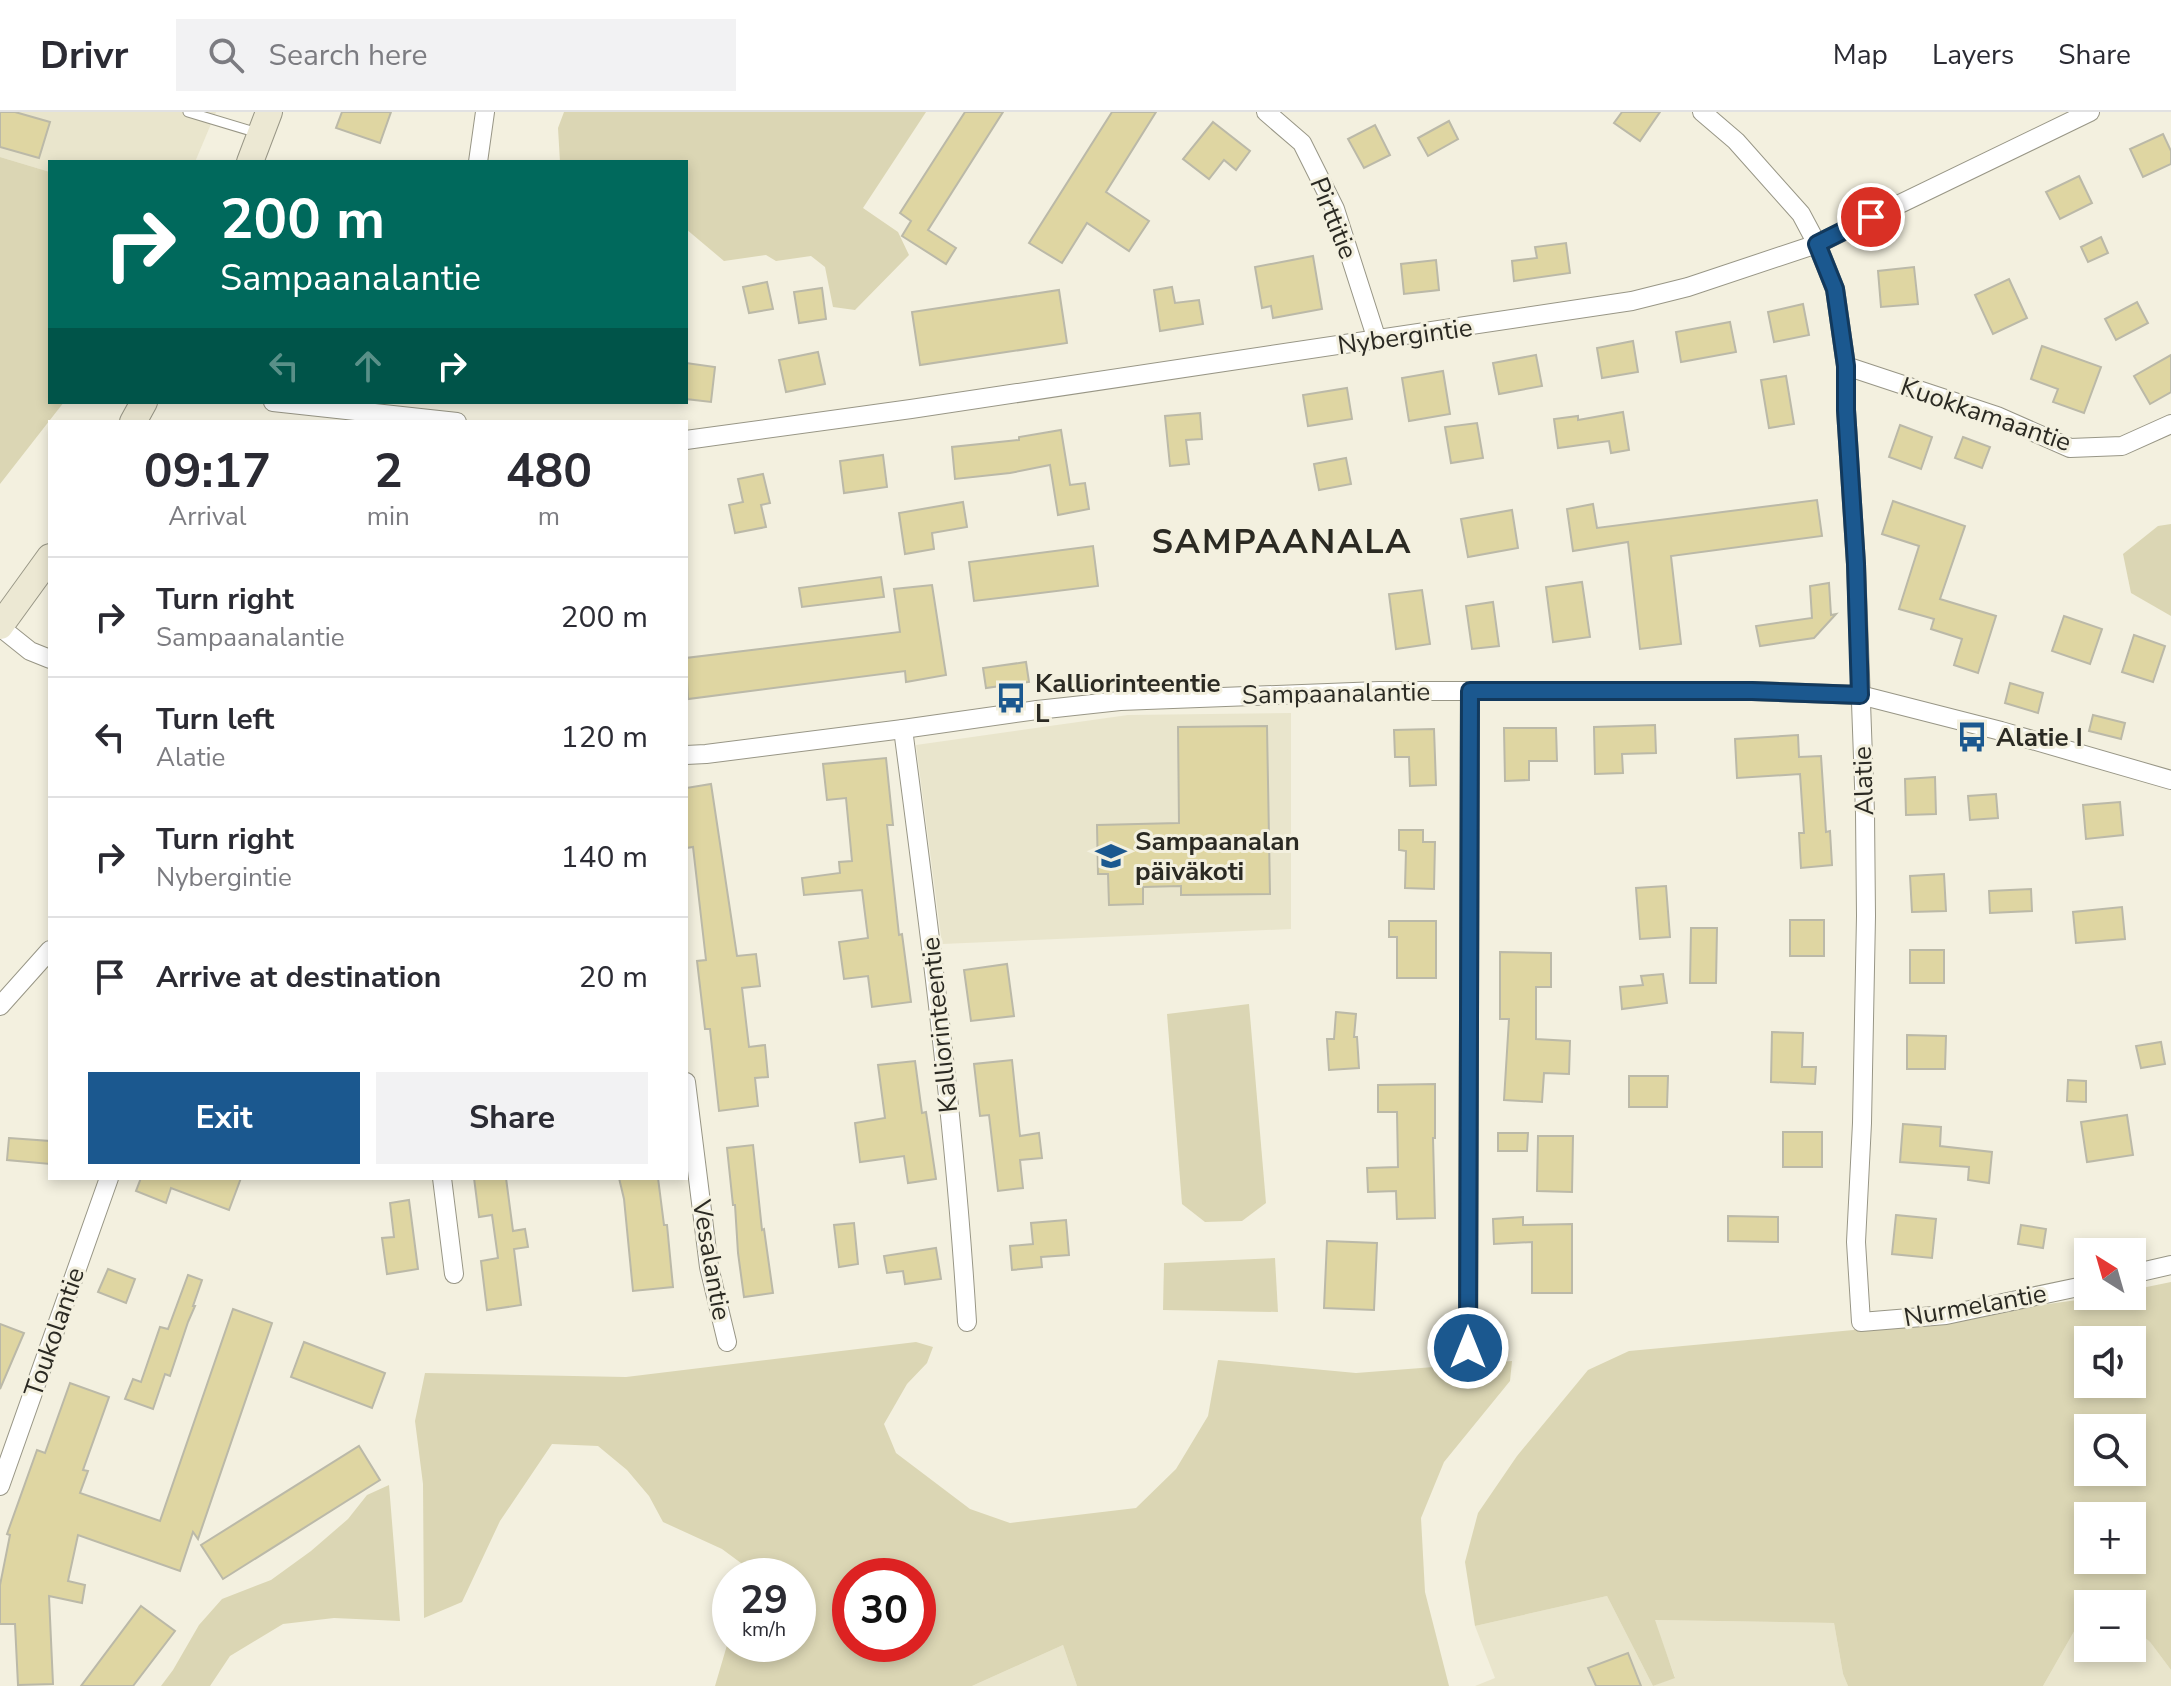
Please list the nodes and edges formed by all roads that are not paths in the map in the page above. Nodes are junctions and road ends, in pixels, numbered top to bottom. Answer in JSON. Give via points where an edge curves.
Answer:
{"nodes":[{"id":1,"x":188,"y":112,"type":"edge"},
{"id":2,"x":485,"y":112,"type":"edge"},
{"id":3,"x":1266,"y":112,"type":"edge"},
{"id":4,"x":1702,"y":112,"type":"edge"},
{"id":5,"x":2090,"y":112,"type":"edge"},
{"id":6,"x":265,"y":123,"type":"edge"},
{"id":7,"x":251,"y":160,"type":"edge"},
{"id":8,"x":478,"y":160,"type":"edge"},
{"id":9,"x":1817,"y":244,"type":"junction"},
{"id":10,"x":1377,"y":340,"type":"junction"},
{"id":11,"x":1846,"y":366,"type":"junction"},
{"id":12,"x":298,"y":404,"type":"edge"},
{"id":13,"x":445,"y":416,"type":"edge"},
{"id":14,"x":2171,"y":424,"type":"edge"},
{"id":15,"x":688,"y":440,"type":"edge"},
{"id":16,"x":48,"y":560,"type":"edge"},
{"id":17,"x":0,"y":626,"type":"edge"},
{"id":18,"x":48,"y":658,"type":"edge"},
{"id":19,"x":1470,"y":691,"type":"junction"},
{"id":20,"x":1860,"y":695,"type":"junction"},
{"id":21,"x":903,"y":729,"type":"junction"},
{"id":22,"x":688,"y":755,"type":"edge"},
{"id":23,"x":2171,"y":780,"type":"edge"},
{"id":24,"x":48,"y":952,"type":"edge"},
{"id":25,"x":0,"y":1006,"type":"edge"},
{"id":26,"x":688,"y":1098,"type":"edge"},
{"id":27,"x":108,"y":1180,"type":"edge"},
{"id":28,"x":442,"y":1180,"type":"edge"},
{"id":29,"x":2171,"y":1265,"type":"edge"},
{"id":30,"x":2146,"y":1271,"type":"edge"},
{"id":31,"x":454,"y":1274,"type":"dead end"},
{"id":32,"x":2074,"y":1288,"type":"edge"},
{"id":33,"x":967,"y":1322,"type":"dead end"},
{"id":34,"x":1861,"y":1322,"type":"joint"},
{"id":35,"x":727,"y":1342,"type":"dead end"},
{"id":36,"x":1468,"y":1348,"type":"dead end"},
{"id":37,"x":0,"y":1486,"type":"edge"}],
"edges":[{"from":1,"to":6,"type":"lane"},
{"from":2,"to":8,"type":"street"},
{"from":3,"to":10,"type":"street","name":"Pirttitie","via":[[1302,143],[1335,209]]},
{"from":4,"to":9,"type":"street","name":"Alatie","via":[[1736,141],[1801,214]]},
{"from":5,"to":9,"type":"street","name":"Nybergintie"},
{"from":6,"to":7,"type":"street"},
{"from":9,"to":10,"type":"street","name":"Nybergintie","via":[[1632,301]]},
{"from":9,"to":11,"type":"street","name":"Alatie","via":[[1835,289]]},
{"from":10,"to":15,"type":"street","name":"Nybergintie"},
{"from":11,"to":14,"type":"street","name":"Kuokkamaantie","via":[[1997,416],[2070,448],[2122,446]]},
{"from":11,"to":20,"type":"street","name":"Alatie"},
{"from":12,"to":13,"type":"street"},
{"from":16,"to":17,"type":"street"},
{"from":17,"to":18,"type":"street","via":[[30,651]]},
{"from":19,"to":20,"type":"street","name":"Sampaanalantie"},
{"from":19,"to":21,"type":"street","name":"Sampaanalantie","via":[[1120,701]]},
{"from":19,"to":36,"type":"street"},
{"from":20,"to":23,"type":"street","name":"Sampaanalantie"},
{"from":20,"to":34,"type":"street","name":"Alatie","via":[[1866,916],[1856,1242]]},
{"from":21,"to":22,"type":"street","name":"Sampaanalantie"},
{"from":21,"to":33,"type":"street","name":"Kalliorinteentie","via":[[931,949]]},
{"from":24,"to":25,"type":"street"},
{"from":26,"to":35,"type":"street","name":"Vesalantie","via":[[709,1267]]},
{"from":27,"to":37,"type":"street","name":"Toukolantie"},
{"from":28,"to":31,"type":"street"},
{"from":29,"to":30,"type":"street"},
{"from":32,"to":34,"type":"street","name":"Nurmelantie","via":[[1946,1315]]}]}
